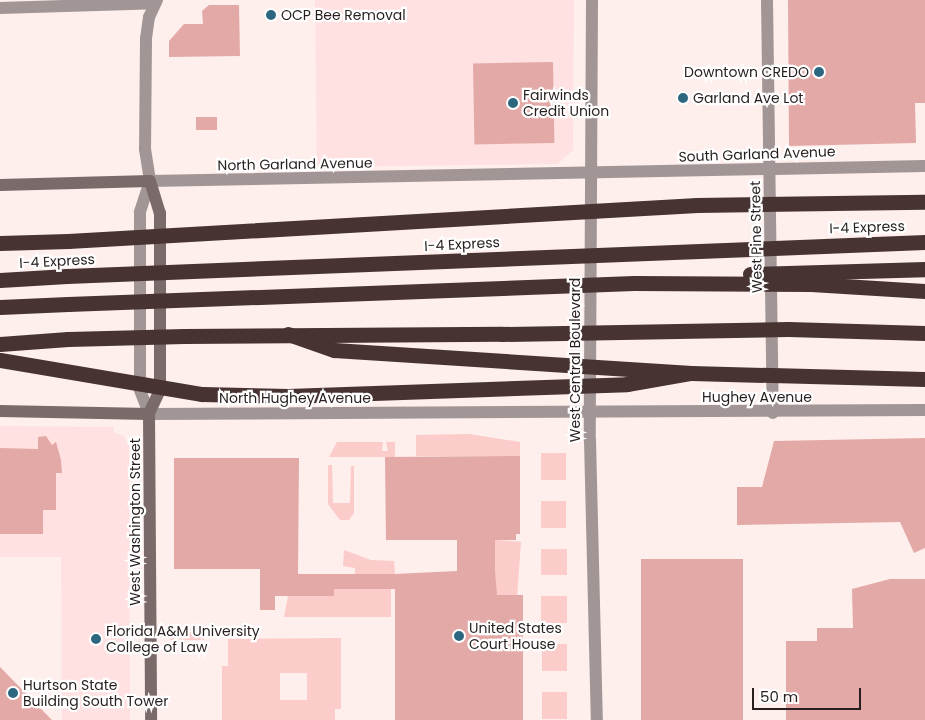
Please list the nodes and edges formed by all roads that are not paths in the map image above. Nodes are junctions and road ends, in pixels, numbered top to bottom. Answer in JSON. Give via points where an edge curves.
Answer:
{"nodes":[{"id":1,"x":592,"y":0,"type":"edge"},
{"id":2,"x":767,"y":0,"type":"edge"},
{"id":3,"x":156,"y":2,"type":"edge"},
{"id":4,"x":0,"y":8,"type":"edge"},
{"id":5,"x":925,"y":166,"type":"edge"},
{"id":6,"x":770,"y":168,"type":"junction"},
{"id":7,"x":591,"y":175,"type":"junction"},
{"id":8,"x":150,"y":181,"type":"junction"},
{"id":9,"x":0,"y":186,"type":"edge"},
{"id":10,"x":925,"y":202,"type":"edge"},
{"id":11,"x":925,"y":242,"type":"edge"},
{"id":12,"x":0,"y":243,"type":"edge"},
{"id":13,"x":925,"y":269,"type":"edge"},
{"id":14,"x":0,"y":280,"type":"edge"},
{"id":15,"x":634,"y":283,"type":"junction"},
{"id":16,"x":925,"y":290,"type":"edge"},
{"id":17,"x":0,"y":307,"type":"edge"},
{"id":18,"x":925,"y":333,"type":"edge"},
{"id":19,"x":288,"y":334,"type":"junction"},
{"id":20,"x":0,"y":344,"type":"edge"},
{"id":21,"x":0,"y":360,"type":"edge"},
{"id":22,"x":691,"y":373,"type":"junction"},
{"id":23,"x":925,"y":379,"type":"edge"},
{"id":24,"x":925,"y":410,"type":"edge"},
{"id":25,"x":0,"y":411,"type":"edge"},
{"id":26,"x":590,"y":412,"type":"junction"},
{"id":27,"x":773,"y":413,"type":"junction"},
{"id":28,"x":149,"y":414,"type":"junction"},
{"id":29,"x":151,"y":720,"type":"edge"},
{"id":30,"x":597,"y":720,"type":"edge"}],
"edges":[{"from":1,"to":7,"type":"street","name":"West Central Boulevard"},
{"from":2,"to":6,"type":"street","name":"West Pine Street"},
{"from":3,"to":4,"type":"street"},
{"from":3,"to":8,"type":"street","name":"West Washington Street","via":[[146,39],[145,149]]},
{"from":5,"to":6,"type":"street","name":"South Garland Avenue"},
{"from":6,"to":7,"type":"street","name":"South Garland Avenue"},
{"from":6,"to":27,"type":"street","name":"West Pine Street"},
{"from":7,"to":8,"type":"street","name":"North Garland Avenue"},
{"from":7,"to":26,"type":"street","name":"West Central Boulevard"},
{"from":8,"to":9,"type":"main road","name":"North Garland Avenue"},
{"from":8,"to":28,"type":"street","name":"West Washington Street","via":[[140,212],[140,390]]},
{"from":8,"to":28,"type":"main road","name":"West Washington Street","via":[[160,213],[160,390]]},
{"from":10,"to":12,"type":"highway","bridge":true,"via":[[697,205]]},
{"from":11,"to":14,"type":"highway","name":"I-4 Express","bridge":true},
{"from":13,"to":15,"type":"highway","bridge":true,"via":[[739,274]]},
{"from":15,"to":16,"type":"highway","bridge":true,"via":[[811,284]]},
{"from":15,"to":17,"type":"highway","bridge":true},
{"from":18,"to":19,"type":"highway","bridge":true,"via":[[788,329]]},
{"from":19,"to":20,"type":"highway","bridge":true,"via":[[68,339]]},
{"from":19,"to":22,"type":"highway","bridge":true,"via":[[334,350]]},
{"from":21,"to":22,"type":"highway","bridge":true,"via":[[202,394],[278,396],[618,385]]},
{"from":22,"to":23,"type":"highway","bridge":true},
{"from":24,"to":27,"type":"street","name":"Hughey Avenue"},
{"from":25,"to":28,"type":"main road","name":"North Hughey Avenue"},
{"from":26,"to":27,"type":"street","name":"Hughey Avenue"},
{"from":26,"to":28,"type":"street","name":"North Hughey Avenue"},
{"from":26,"to":30,"type":"street","name":"West Central Boulevard"},
{"from":28,"to":29,"type":"main road","name":"West Washington Street"}]}
